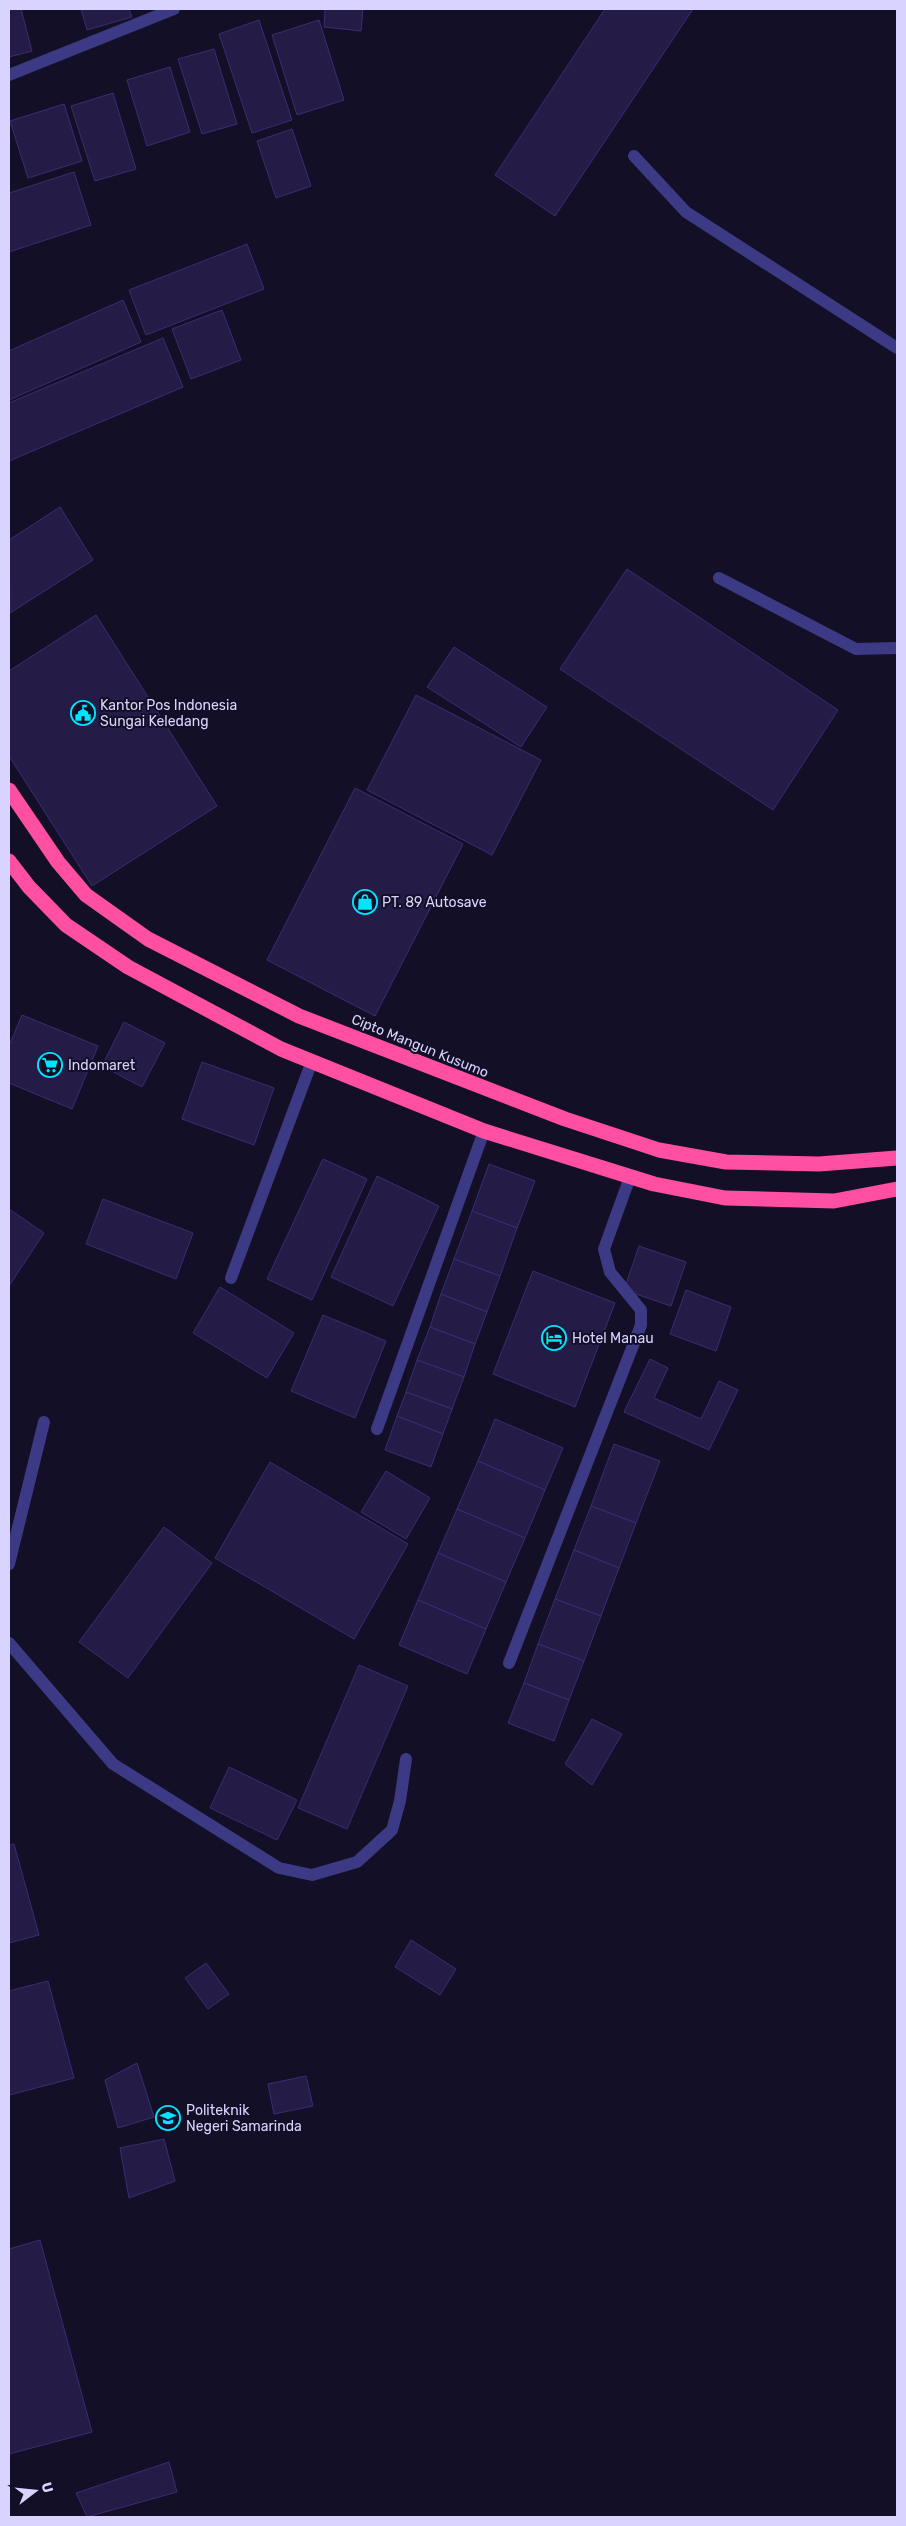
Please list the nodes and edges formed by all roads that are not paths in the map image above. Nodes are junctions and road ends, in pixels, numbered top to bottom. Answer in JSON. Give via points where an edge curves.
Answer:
{"nodes":[{"id":1,"x":174,"y":9,"type":"edge"},
{"id":2,"x":9,"y":75,"type":"edge"},
{"id":3,"x":634,"y":156,"type":"dead end"},
{"id":4,"x":897,"y":348,"type":"edge"},
{"id":5,"x":719,"y":578,"type":"dead end"},
{"id":6,"x":897,"y":648,"type":"edge"},
{"id":7,"x":9,"y":790,"type":"edge"},
{"id":8,"x":9,"y":861,"type":"edge"},
{"id":9,"x":312,"y":1062,"type":"junction"},
{"id":10,"x":484,"y":1130,"type":"junction"},
{"id":11,"x":897,"y":1158,"type":"edge"},
{"id":12,"x":630,"y":1177,"type":"junction"},
{"id":13,"x":897,"y":1189,"type":"edge"},
{"id":14,"x":231,"y":1278,"type":"dead end"},
{"id":15,"x":44,"y":1422,"type":"dead end"},
{"id":16,"x":377,"y":1429,"type":"dead end"},
{"id":17,"x":9,"y":1564,"type":"edge"},
{"id":18,"x":9,"y":1643,"type":"edge"},
{"id":19,"x":509,"y":1663,"type":"dead end"},
{"id":20,"x":406,"y":1759,"type":"dead end"}],
"edges":[{"from":1,"to":2,"type":"street"},
{"from":3,"to":4,"type":"street","via":[[686,212]]},
{"from":5,"to":6,"type":"street","via":[[856,649]]},
{"from":7,"to":11,"type":"highway","name":"Cipto Mangun Kusumo","via":[[58,862],[86,895],[148,939],[299,1016],[565,1120],[659,1150],[726,1162],[818,1164]]},
{"from":8,"to":9,"type":"highway","via":[[66,925],[128,967],[281,1049]]},
{"from":9,"to":10,"type":"highway"},
{"from":9,"to":14,"type":"street"},
{"from":10,"to":12,"type":"highway"},
{"from":10,"to":16,"type":"street"},
{"from":12,"to":13,"type":"highway","via":[[725,1198],[782,1201],[834,1201]]},
{"from":12,"to":19,"type":"street","via":[[604,1249],[610,1272],[641,1310],[641,1325]]},
{"from":15,"to":17,"type":"street"},
{"from":18,"to":20,"type":"street","via":[[113,1764],[279,1868],[312,1875],[357,1862],[392,1830]]}]}
